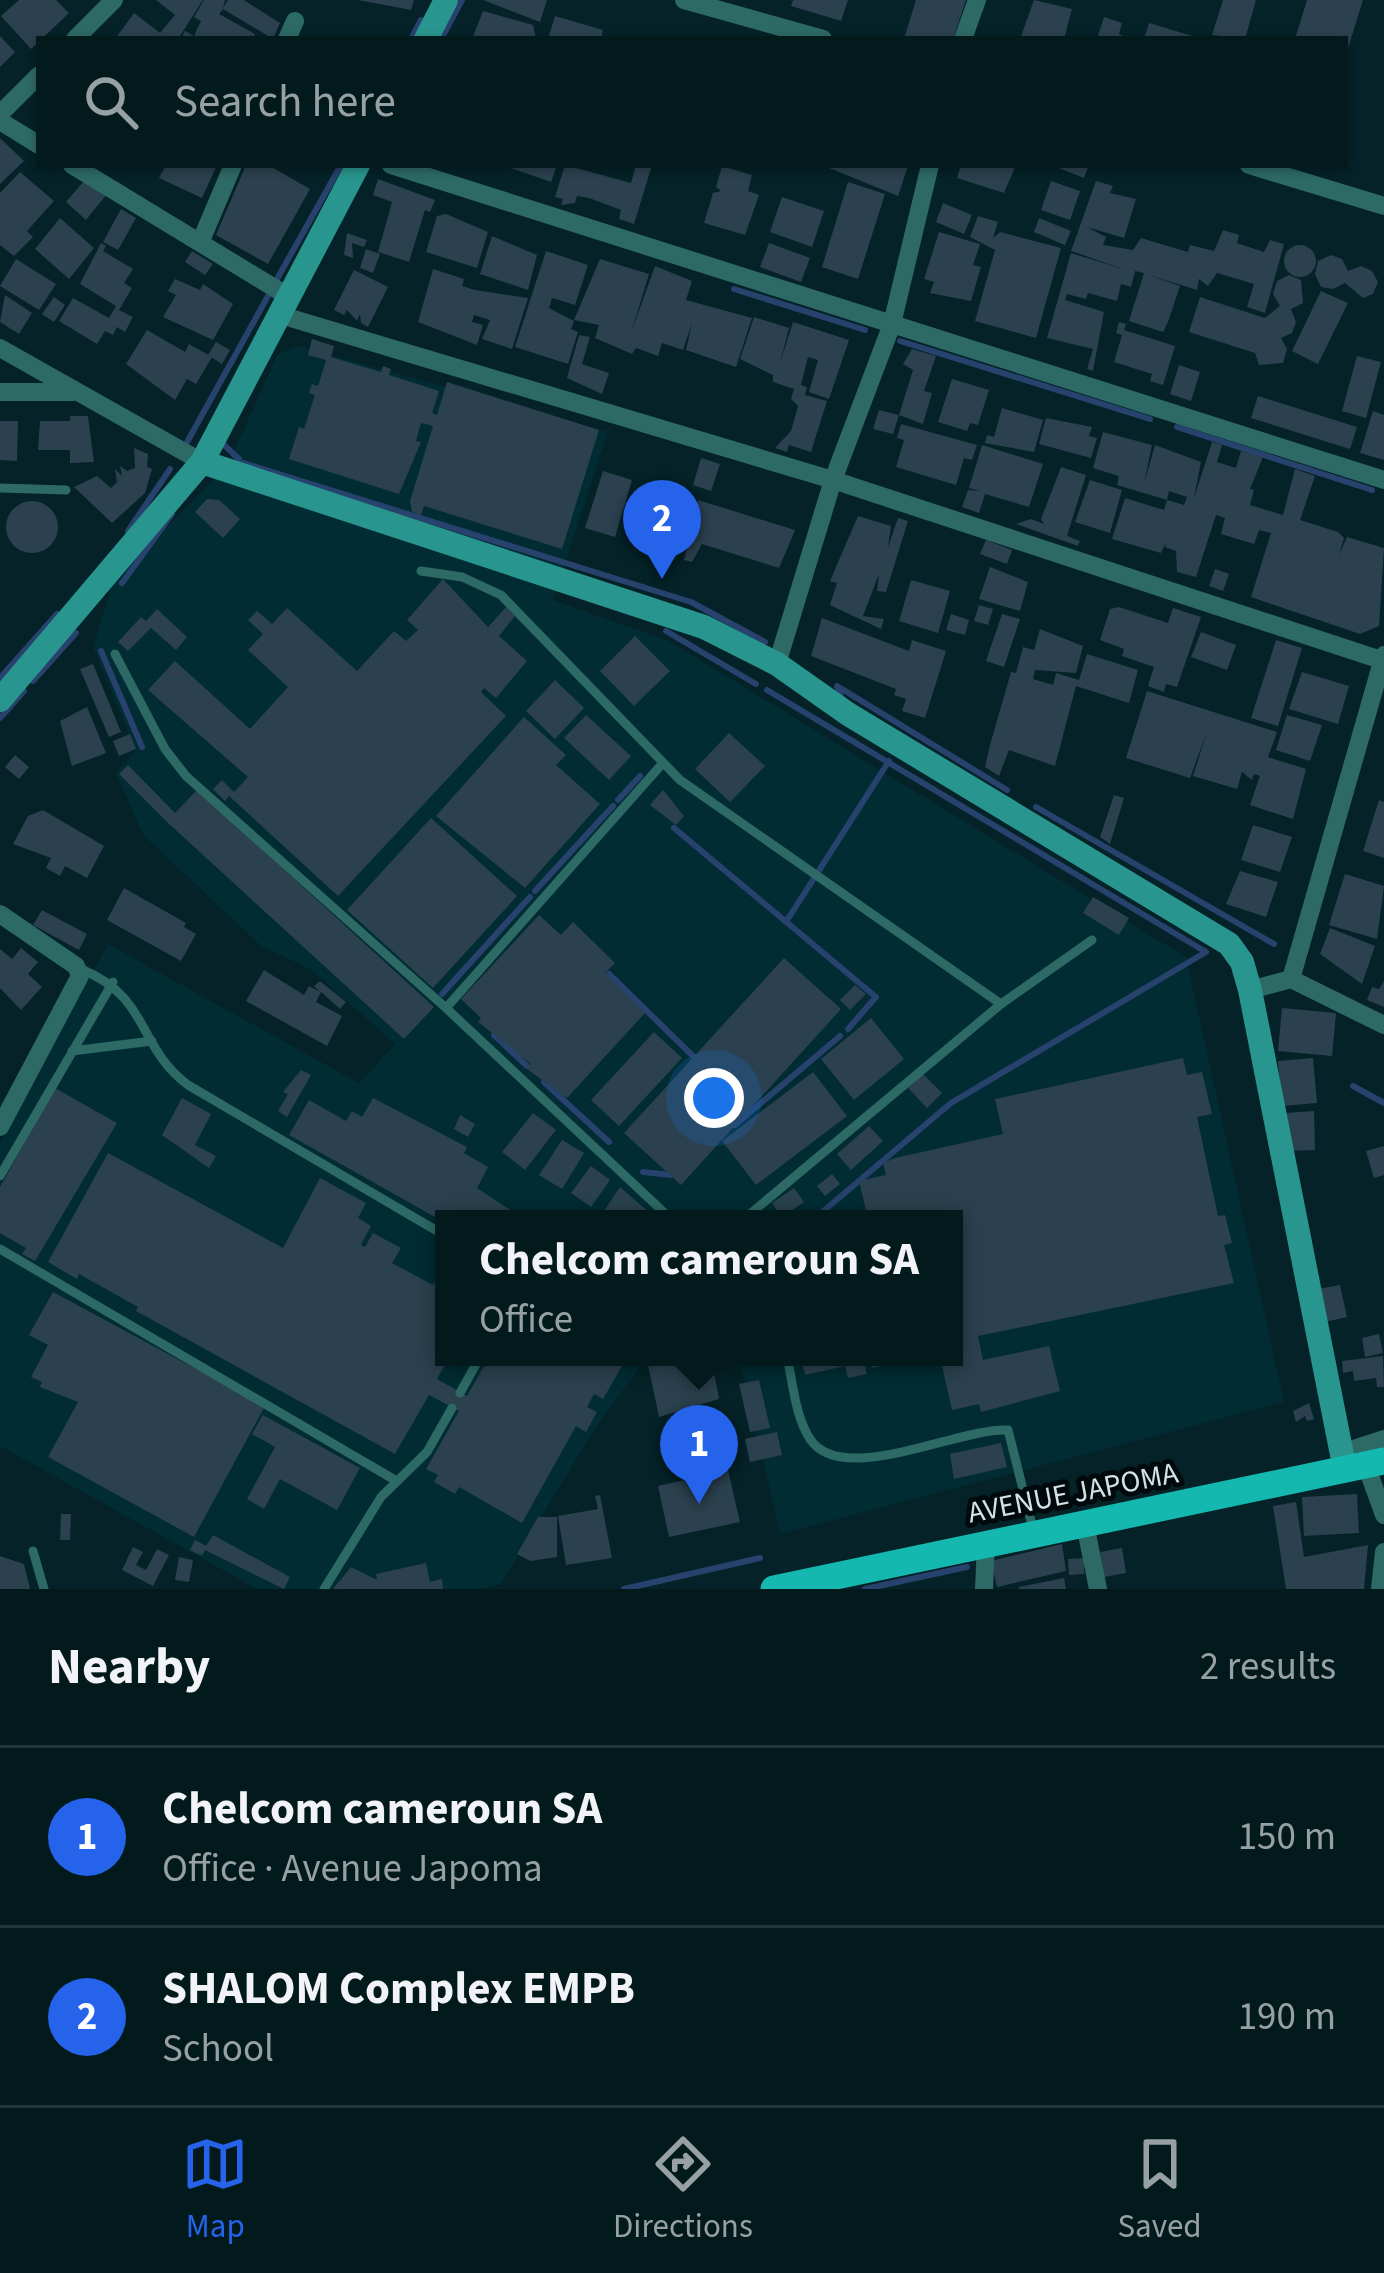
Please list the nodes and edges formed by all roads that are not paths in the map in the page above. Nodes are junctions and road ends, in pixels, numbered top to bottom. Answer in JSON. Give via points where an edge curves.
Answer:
{"nodes":[{"id":1,"x":446,"y":0,"type":"edge"},
{"id":2,"x":684,"y":0,"type":"edge"},
{"id":3,"x":976,"y":0,"type":"edge"},
{"id":4,"x":112,"y":1,"type":"edge"},
{"id":5,"x":78,"y":36,"type":"edge"},
{"id":6,"x":428,"y":36,"type":"edge"},
{"id":7,"x":812,"y":36,"type":"edge"},
{"id":8,"x":965,"y":36,"type":"edge"},
{"id":9,"x":36,"y":78,"type":"edge"},
{"id":10,"x":0,"y":117,"type":"edge"},
{"id":11,"x":36,"y":143,"type":"edge"},
{"id":12,"x":77,"y":168,"type":"edge"},
{"id":13,"x":232,"y":168,"type":"edge"},
{"id":14,"x":356,"y":168,"type":"edge"},
{"id":15,"x":400,"y":168,"type":"edge"},
{"id":16,"x":929,"y":168,"type":"edge"},
{"id":17,"x":1259,"y":168,"type":"edge"},
{"id":18,"x":1384,"y":206,"type":"edge"},
{"id":19,"x":200,"y":243,"type":"junction"},
{"id":20,"x":281,"y":305,"type":"junction"},
{"id":21,"x":892,"y":324,"type":"junction"},
{"id":22,"x":0,"y":348,"type":"edge"},
{"id":23,"x":0,"y":392,"type":"edge"},
{"id":24,"x":80,"y":392,"type":"junction"},
{"id":25,"x":202,"y":462,"type":"junction"},
{"id":26,"x":833,"y":480,"type":"junction"},
{"id":27,"x":1384,"y":480,"type":"edge"},
{"id":28,"x":0,"y":488,"type":"edge"},
{"id":29,"x":66,"y":490,"type":"dead end"},
{"id":30,"x":421,"y":571,"type":"dead end"},
{"id":31,"x":115,"y":653,"type":"dead end"},
{"id":32,"x":1383,"y":658,"type":"edge"},
{"id":33,"x":777,"y":664,"type":"junction"},
{"id":34,"x":0,"y":700,"type":"edge"},
{"id":35,"x":662,"y":764,"type":"junction"},
{"id":36,"x":0,"y":914,"type":"edge"},
{"id":37,"x":1092,"y":940,"type":"dead end"},
{"id":38,"x":76,"y":967,"type":"junction"},
{"id":39,"x":1291,"y":980,"type":"junction"},
{"id":40,"x":112,"y":982,"type":"junction"},
{"id":41,"x":1250,"y":990,"type":"junction"},
{"id":42,"x":1001,"y":1004,"type":"junction"},
{"id":43,"x":446,"y":1008,"type":"junction"},
{"id":44,"x":1384,"y":1025,"type":"edge"},
{"id":45,"x":152,"y":1041,"type":"junction"},
{"id":46,"x":72,"y":1051,"type":"junction"},
{"id":47,"x":0,"y":1127,"type":"edge"},
{"id":48,"x":0,"y":1176,"type":"edge"},
{"id":49,"x":661,"y":1210,"type":"edge"},
{"id":50,"x":756,"y":1210,"type":"edge"},
{"id":51,"x":435,"y":1229,"type":"edge"},
{"id":52,"x":0,"y":1249,"type":"edge"},
{"id":53,"x":475,"y":1366,"type":"edge"},
{"id":54,"x":789,"y":1366,"type":"edge"},
{"id":55,"x":460,"y":1393,"type":"dead end"},
{"id":56,"x":452,"y":1408,"type":"dead end"},
{"id":57,"x":1384,"y":1439,"type":"edge"},
{"id":58,"x":1359,"y":1462,"type":"edge"},
{"id":59,"x":395,"y":1480,"type":"junction"},
{"id":60,"x":1384,"y":1515,"type":"edge"},
{"id":61,"x":1085,"y":1525,"type":"junction"},
{"id":62,"x":1034,"y":1534,"type":"junction"},
{"id":63,"x":986,"y":1544,"type":"junction"},
{"id":64,"x":34,"y":1551,"type":"dead end"},
{"id":65,"x":1384,"y":1552,"type":"edge"},
{"id":66,"x":44,"y":1589,"type":"edge"},
{"id":67,"x":324,"y":1589,"type":"edge"},
{"id":68,"x":774,"y":1589,"type":"edge"},
{"id":69,"x":984,"y":1589,"type":"edge"},
{"id":70,"x":1098,"y":1589,"type":"edge"},
{"id":71,"x":1380,"y":1589,"type":"edge"}],
"edges":[{"from":1,"to":6,"type":"street"},
{"from":2,"to":7,"type":"street"},
{"from":3,"to":8,"type":"street"},
{"from":4,"to":5,"type":"street"},
{"from":9,"to":10,"type":"street"},
{"from":10,"to":11,"type":"street"},
{"from":12,"to":19,"type":"street"},
{"from":13,"to":19,"type":"street"},
{"from":14,"to":20,"type":"street"},
{"from":15,"to":21,"type":"street"},
{"from":16,"to":21,"type":"street"},
{"from":17,"to":18,"type":"street"},
{"from":19,"to":20,"type":"street"},
{"from":20,"to":25,"type":"street"},
{"from":20,"to":26,"type":"street"},
{"from":21,"to":26,"type":"street"},
{"from":21,"to":27,"type":"street"},
{"from":22,"to":24,"type":"street"},
{"from":23,"to":24,"type":"street"},
{"from":24,"to":25,"type":"street"},
{"from":25,"to":33,"type":"street","via":[[680,617]]},
{"from":25,"to":34,"type":"street"},
{"from":26,"to":32,"type":"street"},
{"from":26,"to":33,"type":"street"},
{"from":28,"to":29,"type":"lane"},
{"from":30,"to":35,"type":"lane","via":[[463,577],[501,596]]},
{"from":31,"to":43,"type":"lane","via":[[186,776]]},
{"from":32,"to":39,"type":"street"},
{"from":33,"to":41,"type":"street","via":[[1213,930],[1242,962]]},
{"from":35,"to":42,"type":"lane"},
{"from":35,"to":43,"type":"lane"},
{"from":36,"to":38,"type":"street"},
{"from":37,"to":42,"type":"lane"},
{"from":38,"to":40,"type":"lane"},
{"from":38,"to":47,"type":"street","via":[[79,985]]},
{"from":39,"to":41,"type":"street"},
{"from":39,"to":44,"type":"street"},
{"from":40,"to":45,"type":"lane"},
{"from":40,"to":46,"type":"lane"},
{"from":41,"to":58,"type":"street"},
{"from":42,"to":50,"type":"lane"},
{"from":43,"to":49,"type":"lane"},
{"from":45,"to":46,"type":"lane"},
{"from":45,"to":51,"type":"lane","via":[[188,1085]]},
{"from":46,"to":48,"type":"lane"},
{"from":52,"to":59,"type":"lane"},
{"from":53,"to":55,"type":"lane"},
{"from":54,"to":62,"type":"lane","via":[[802,1426],[828,1455],[858,1459],[1008,1430]]},
{"from":56,"to":59,"type":"lane","via":[[427,1452]]},
{"from":57,"to":58,"type":"street"},
{"from":58,"to":60,"type":"street"},
{"from":58,"to":61,"type":"main road","name":"AVENUE JAPOMA"},
{"from":59,"to":67,"type":"lane"},
{"from":61,"to":62,"type":"main road","name":"AVENUE JAPOMA"},
{"from":61,"to":70,"type":"street"},
{"from":62,"to":63,"type":"main road","name":"AVENUE JAPOMA"},
{"from":63,"to":68,"type":"main road","name":"AVENUE JAPOMA"},
{"from":63,"to":69,"type":"street"},
{"from":64,"to":66,"type":"lane"},
{"from":65,"to":71,"type":"street"}]}
